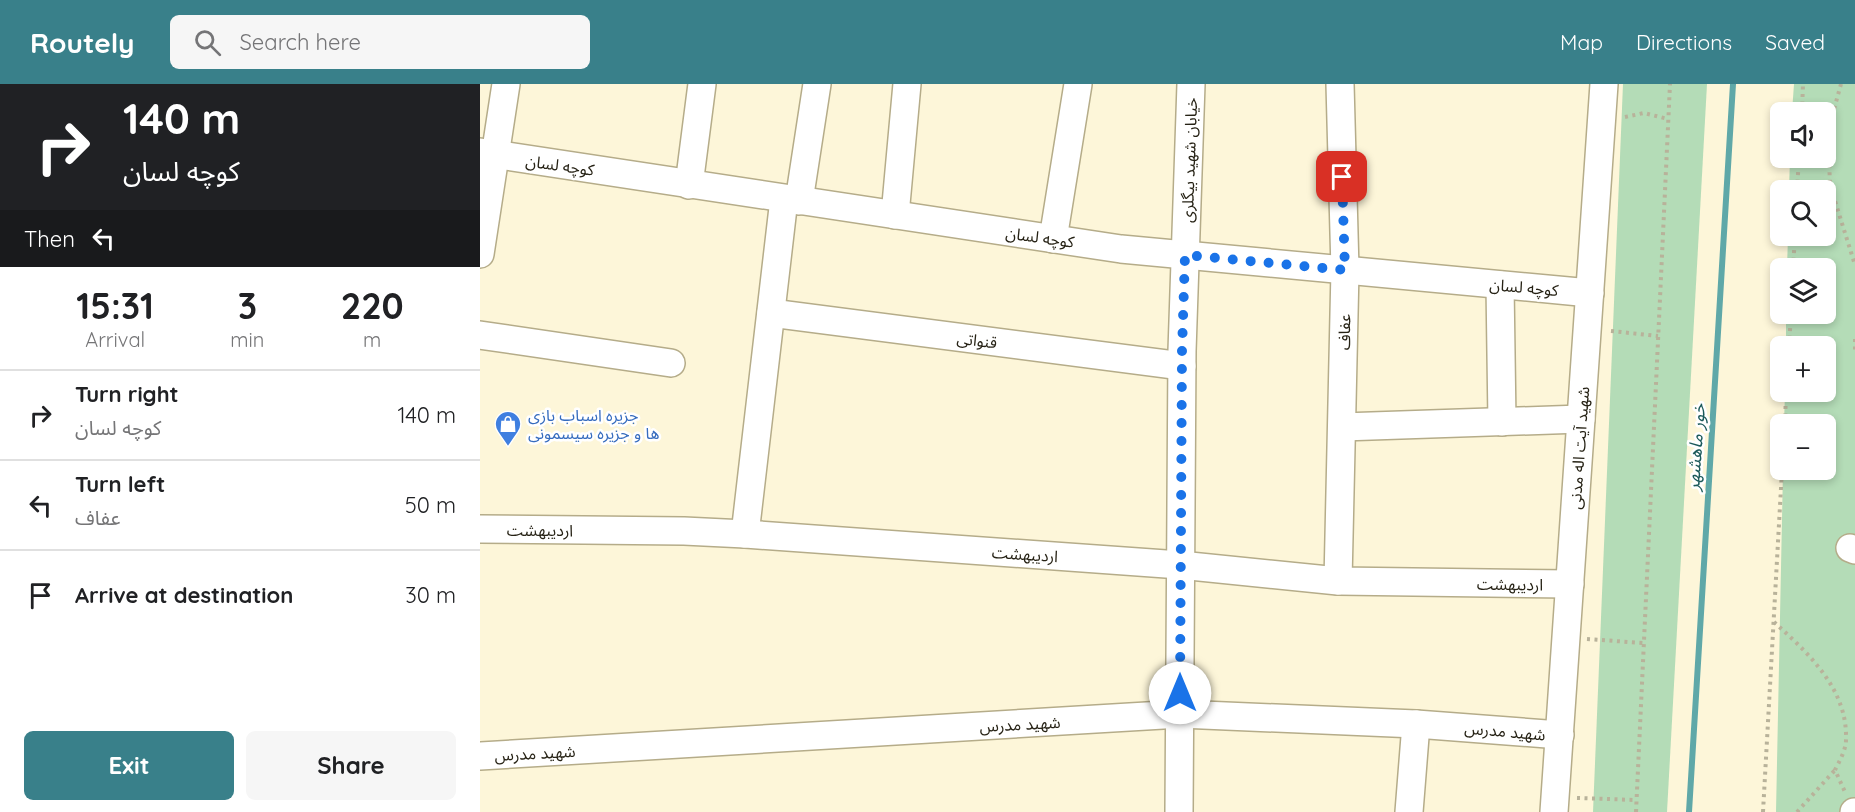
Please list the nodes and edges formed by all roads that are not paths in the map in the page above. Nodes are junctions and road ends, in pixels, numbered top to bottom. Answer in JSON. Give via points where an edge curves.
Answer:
{"nodes":[{"id":1,"x":506,"y":84,"type":"edge"},
{"id":2,"x":702,"y":84,"type":"edge"},
{"id":3,"x":817,"y":84,"type":"edge"},
{"id":4,"x":907,"y":84,"type":"edge"},
{"id":5,"x":1078,"y":84,"type":"edge"},
{"id":6,"x":1191,"y":84,"type":"edge"},
{"id":7,"x":1340,"y":84,"type":"edge"},
{"id":8,"x":1604,"y":84,"type":"edge"},
{"id":9,"x":487,"y":154,"type":"edge"},
{"id":10,"x":689,"y":184,"type":"junction"},
{"id":11,"x":791,"y":200,"type":"junction"},
{"id":12,"x":895,"y":216,"type":"junction"},
{"id":13,"x":1053,"y":239,"type":"junction"},
{"id":14,"x":480,"y":254,"type":"edge"},
{"id":15,"x":1185,"y":255,"type":"junction"},
{"id":16,"x":1345,"y":270,"type":"junction"},
{"id":17,"x":1500,"y":285,"type":"junction"},
{"id":18,"x":1590,"y":293,"type":"junction"},
{"id":19,"x":771,"y":313,"type":"junction"},
{"id":20,"x":480,"y":335,"type":"edge"},
{"id":21,"x":671,"y":363,"type":"dead end"},
{"id":22,"x":1182,"y":366,"type":"junction"},
{"id":23,"x":1581,"y":419,"type":"junction"},
{"id":24,"x":1503,"y":422,"type":"junction"},
{"id":25,"x":1342,"y":427,"type":"junction"},
{"id":26,"x":480,"y":529,"type":"edge"},
{"id":27,"x":745,"y":534,"type":"junction"},
{"id":28,"x":1180,"y":565,"type":"junction"},
{"id":29,"x":1338,"y":581,"type":"junction"},
{"id":30,"x":1570,"y":584,"type":"junction"},
{"id":31,"x":1179,"y":714,"type":"junction"},
{"id":32,"x":1416,"y":724,"type":"junction"},
{"id":33,"x":1560,"y":735,"type":"junction"},
{"id":34,"x":480,"y":756,"type":"edge"},
{"id":35,"x":1555,"y":804,"type":"edge"},
{"id":36,"x":1179,"y":812,"type":"edge"},
{"id":37,"x":1409,"y":812,"type":"edge"}],
"edges":[{"from":1,"to":9,"type":"street"},
{"from":2,"to":10,"type":"street"},
{"from":3,"to":11,"type":"street"},
{"from":4,"to":12,"type":"street"},
{"from":5,"to":13,"type":"street"},
{"from":6,"to":15,"type":"street","name":"خیابان شهید بیگلری"},
{"from":7,"to":16,"type":"street","name":"عفاف"},
{"from":8,"to":18,"type":"street","name":"شهید آیت اله مدنی"},
{"from":9,"to":10,"type":"street","name":"کوچه لسان"},
{"from":9,"to":14,"type":"street"},
{"from":10,"to":11,"type":"street","name":"کوچه لسان"},
{"from":11,"to":12,"type":"street","name":"کوچه لسان"},
{"from":11,"to":19,"type":"street"},
{"from":12,"to":13,"type":"street","name":"کوچه لسان"},
{"from":13,"to":15,"type":"street","name":"کوچه لسان"},
{"from":15,"to":16,"type":"street","name":"کوچه لسان"},
{"from":15,"to":22,"type":"street","name":"خیابان شهید بیگلری"},
{"from":16,"to":17,"type":"street","name":"کوچه لسان"},
{"from":16,"to":25,"type":"street","name":"عفاف"},
{"from":17,"to":18,"type":"street","name":"کوچه لسان"},
{"from":17,"to":24,"type":"street"},
{"from":18,"to":23,"type":"street","name":"شهید آیت اله مدنی"},
{"from":19,"to":22,"type":"street","name":"قنواتی"},
{"from":19,"to":27,"type":"street"},
{"from":20,"to":21,"type":"street"},
{"from":22,"to":28,"type":"street","name":"خیابان شهید بیگلری"},
{"from":23,"to":24,"type":"street"},
{"from":23,"to":30,"type":"street","name":"شهید آیت اله مدنی"},
{"from":24,"to":25,"type":"street"},
{"from":25,"to":29,"type":"street","name":"عفاف"},
{"from":26,"to":27,"type":"street","name":"اردیبهشت"},
{"from":27,"to":28,"type":"street","name":"اردیبهشت"},
{"from":28,"to":29,"type":"street","name":"اردیبهشت"},
{"from":28,"to":31,"type":"street","name":"خیابان شهید بیگلری"},
{"from":29,"to":30,"type":"street","name":"اردیبهشت"},
{"from":30,"to":33,"type":"street","name":"شهید آیت اله مدنی"},
{"from":31,"to":32,"type":"street","name":"شهید مدرس"},
{"from":31,"to":34,"type":"street","name":"شهید مدرس"},
{"from":31,"to":36,"type":"street","name":"خیابان شهید بیگلری"},
{"from":32,"to":33,"type":"street","name":"شهید مدرس"},
{"from":32,"to":37,"type":"street"},
{"from":33,"to":35,"type":"street","name":"شهید آیت اله مدنی"}]}
